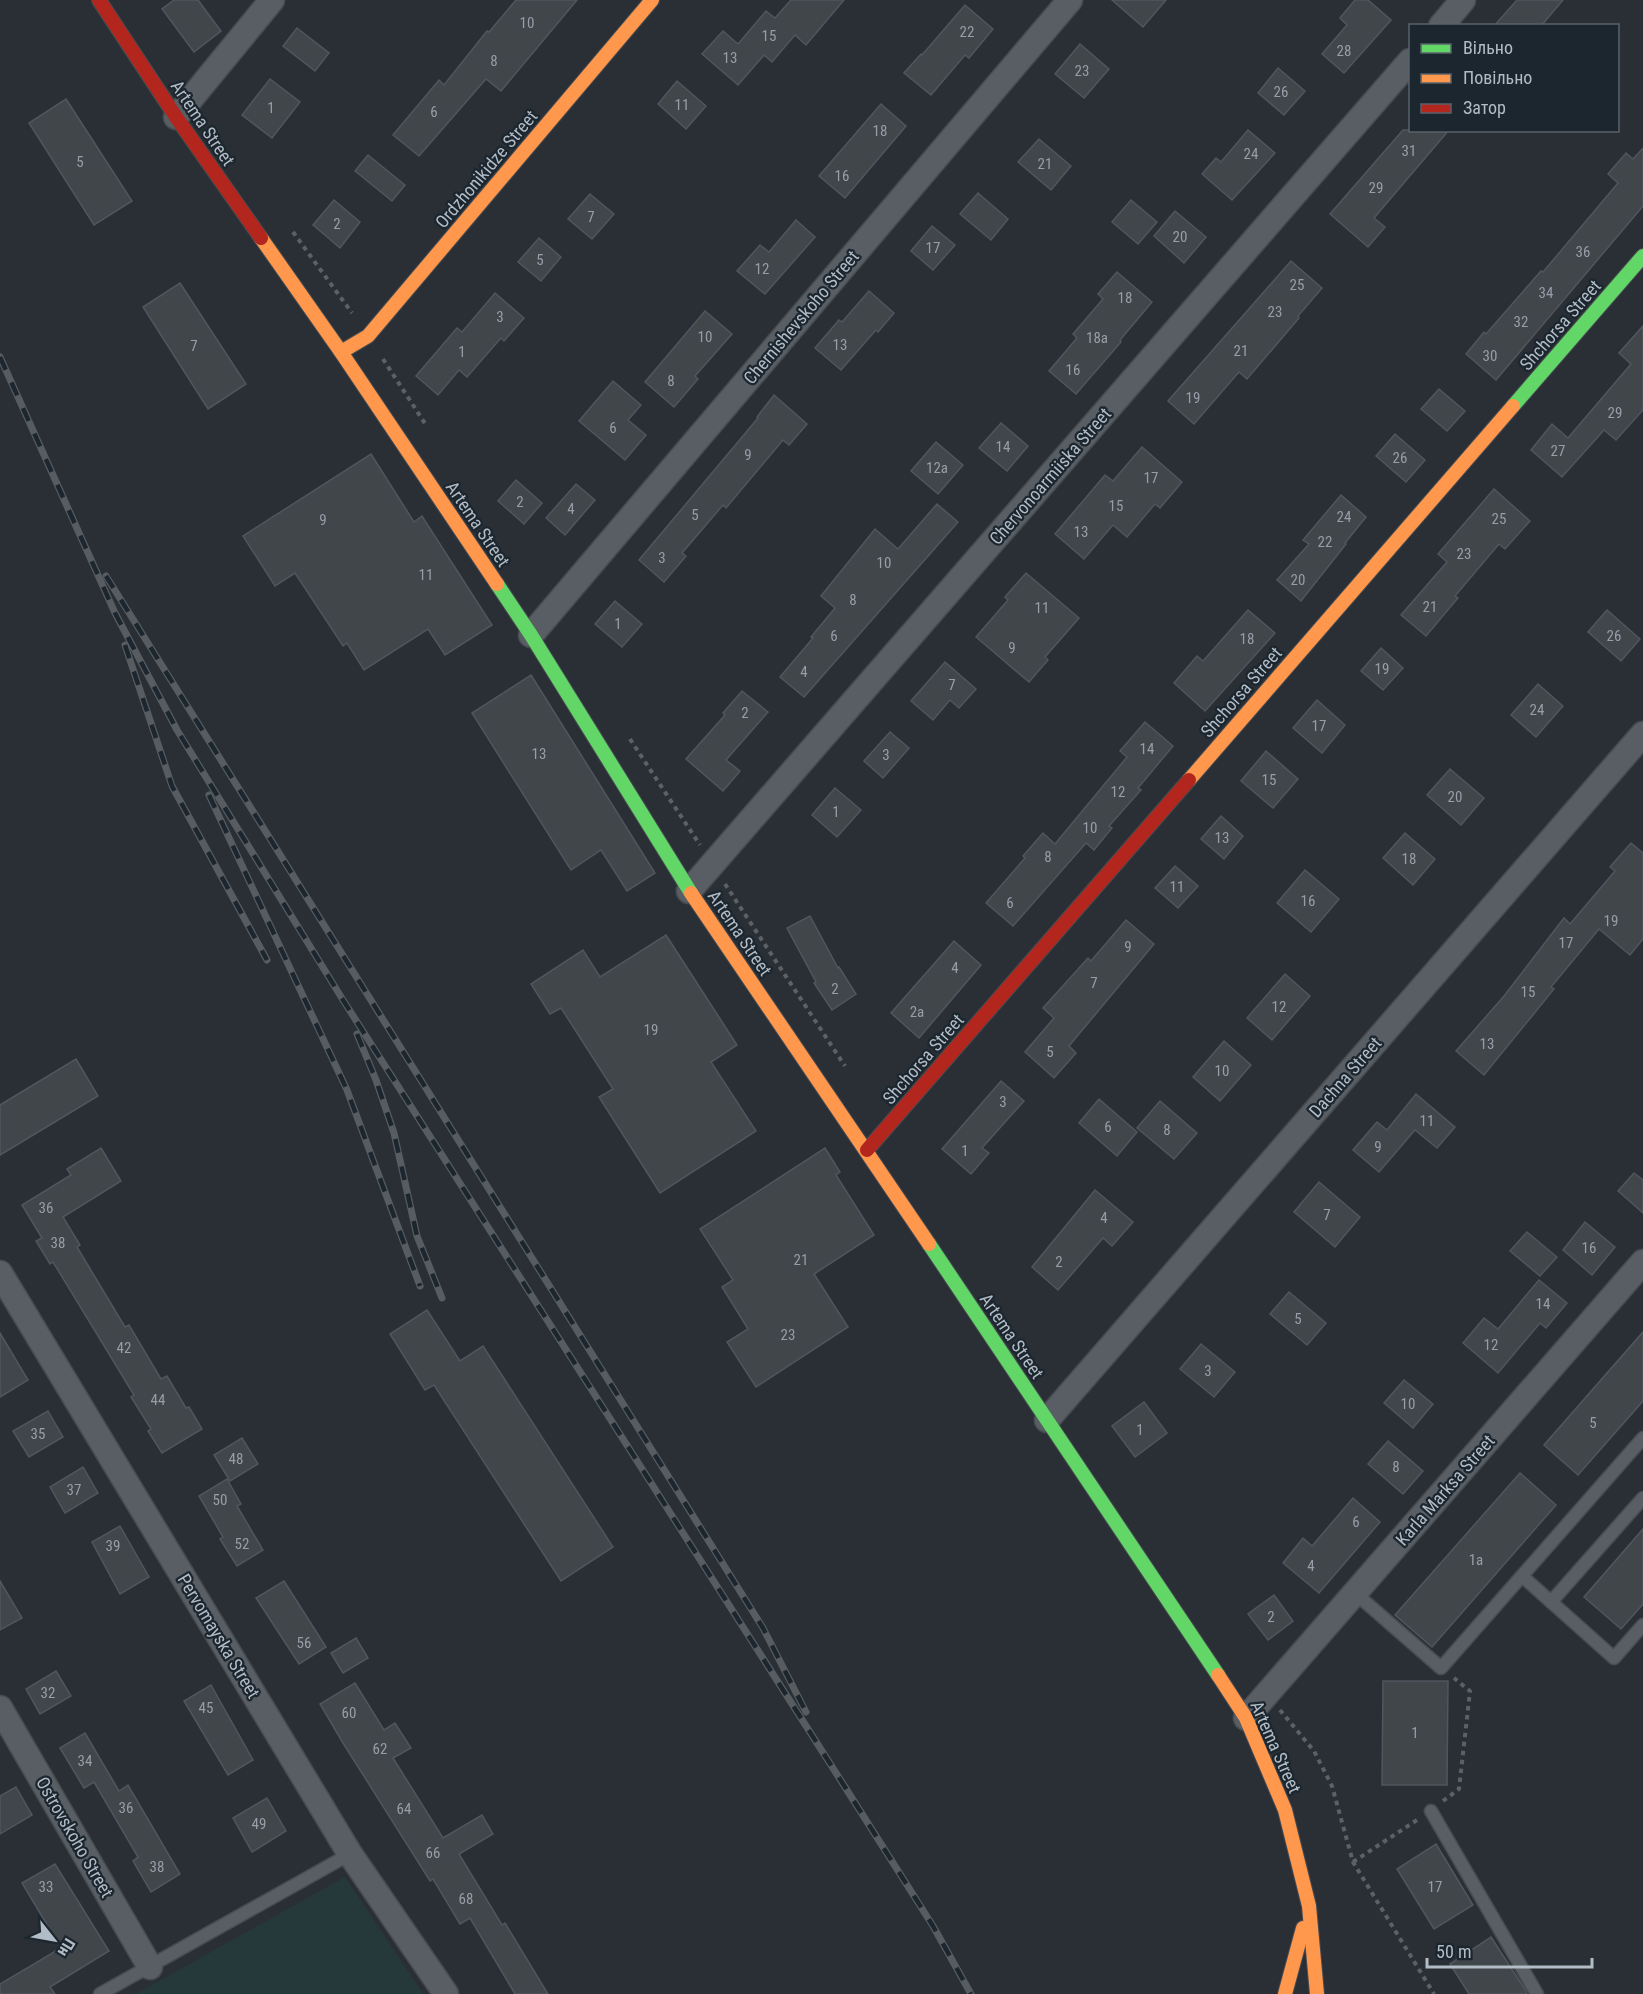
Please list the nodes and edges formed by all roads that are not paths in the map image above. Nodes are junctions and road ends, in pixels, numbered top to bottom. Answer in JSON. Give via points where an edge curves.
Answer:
{"nodes":[{"id":1,"x":99,"y":0,"type":"edge"},
{"id":2,"x":272,"y":0,"type":"edge"},
{"id":3,"x":652,"y":0,"type":"edge"},
{"id":4,"x":1070,"y":0,"type":"edge"},
{"id":5,"x":1463,"y":0,"type":"edge"},
{"id":6,"x":1443,"y":24,"type":"edge"},
{"id":7,"x":1409,"y":62,"type":"edge"},
{"id":8,"x":176,"y":117,"type":"junction"},
{"id":9,"x":1643,"y":256,"type":"edge"},
{"id":10,"x":341,"y":352,"type":"junction"},
{"id":11,"x":531,"y":635,"type":"junction"},
{"id":12,"x":1643,"y":734,"type":"edge"},
{"id":13,"x":689,"y":891,"type":"junction"},
{"id":14,"x":867,"y":1150,"type":"junction"},
{"id":15,"x":1643,"y":1262,"type":"edge"},
{"id":16,"x":0,"y":1273,"type":"edge"},
{"id":17,"x":1047,"y":1420,"type":"junction"},
{"id":18,"x":1643,"y":1438,"type":"edge"},
{"id":19,"x":1643,"y":1498,"type":"edge"},
{"id":20,"x":1522,"y":1576,"type":"junction"},
{"id":21,"x":1355,"y":1593,"type":"junction"},
{"id":22,"x":1551,"y":1602,"type":"junction"},
{"id":23,"x":1643,"y":1625,"type":"edge"},
{"id":24,"x":0,"y":1708,"type":"edge"},
{"id":25,"x":1246,"y":1718,"type":"junction"},
{"id":26,"x":1431,"y":1811,"type":"road end"},
{"id":27,"x":350,"y":1854,"type":"junction"},
{"id":28,"x":1310,"y":1906,"type":"junction"},
{"id":29,"x":150,"y":1967,"type":"junction"},
{"id":30,"x":100,"y":1994,"type":"edge"},
{"id":31,"x":446,"y":1994,"type":"edge"},
{"id":32,"x":1285,"y":1994,"type":"edge"},
{"id":33,"x":1317,"y":1994,"type":"edge"},
{"id":34,"x":1537,"y":1994,"type":"edge"}],
"edges":[{"from":1,"to":8,"type":"main road","name":"Artema Street"},
{"from":2,"to":8,"type":"street"},
{"from":3,"to":10,"type":"main road","name":"Ordzhonikidze Street","via":[[368,336]]},
{"from":4,"to":11,"type":"street","name":"Chernishevskoho Street"},
{"from":5,"to":6,"type":"street"},
{"from":7,"to":13,"type":"street","name":"Chervonoarmiiska Street"},
{"from":8,"to":10,"type":"main road","name":"Artema Street"},
{"from":9,"to":14,"type":"main road","name":"Shchorsa Street"},
{"from":10,"to":11,"type":"main road","name":"Artema Street"},
{"from":11,"to":13,"type":"main road","name":"Artema Street"},
{"from":12,"to":17,"type":"street","name":"Dachna Street"},
{"from":13,"to":14,"type":"main road","name":"Artema Street"},
{"from":14,"to":17,"type":"main road","name":"Artema Street"},
{"from":15,"to":21,"type":"street","name":"Karla Marksa Street"},
{"from":16,"to":27,"type":"street","name":"Pervomayska Street"},
{"from":17,"to":25,"type":"main road","name":"Artema Street"},
{"from":18,"to":20,"type":"lane"},
{"from":19,"to":22,"type":"lane"},
{"from":20,"to":21,"type":"lane","via":[[1441,1668]]},
{"from":20,"to":22,"type":"lane"},
{"from":21,"to":25,"type":"street","name":"Karla Marksa Street"},
{"from":22,"to":23,"type":"lane","via":[[1614,1658]]},
{"from":24,"to":29,"type":"street","name":"Ostrovskoho Street"},
{"from":25,"to":28,"type":"main road","name":"Artema Street","via":[[1284,1810]]},
{"from":26,"to":34,"type":"lane"},
{"from":27,"to":29,"type":"lane"},
{"from":27,"to":31,"type":"street","name":"Pervomayska Street"},
{"from":28,"to":32,"type":"main road"},
{"from":28,"to":33,"type":"main road","name":"Artema Street"},
{"from":29,"to":30,"type":"lane"}]}
